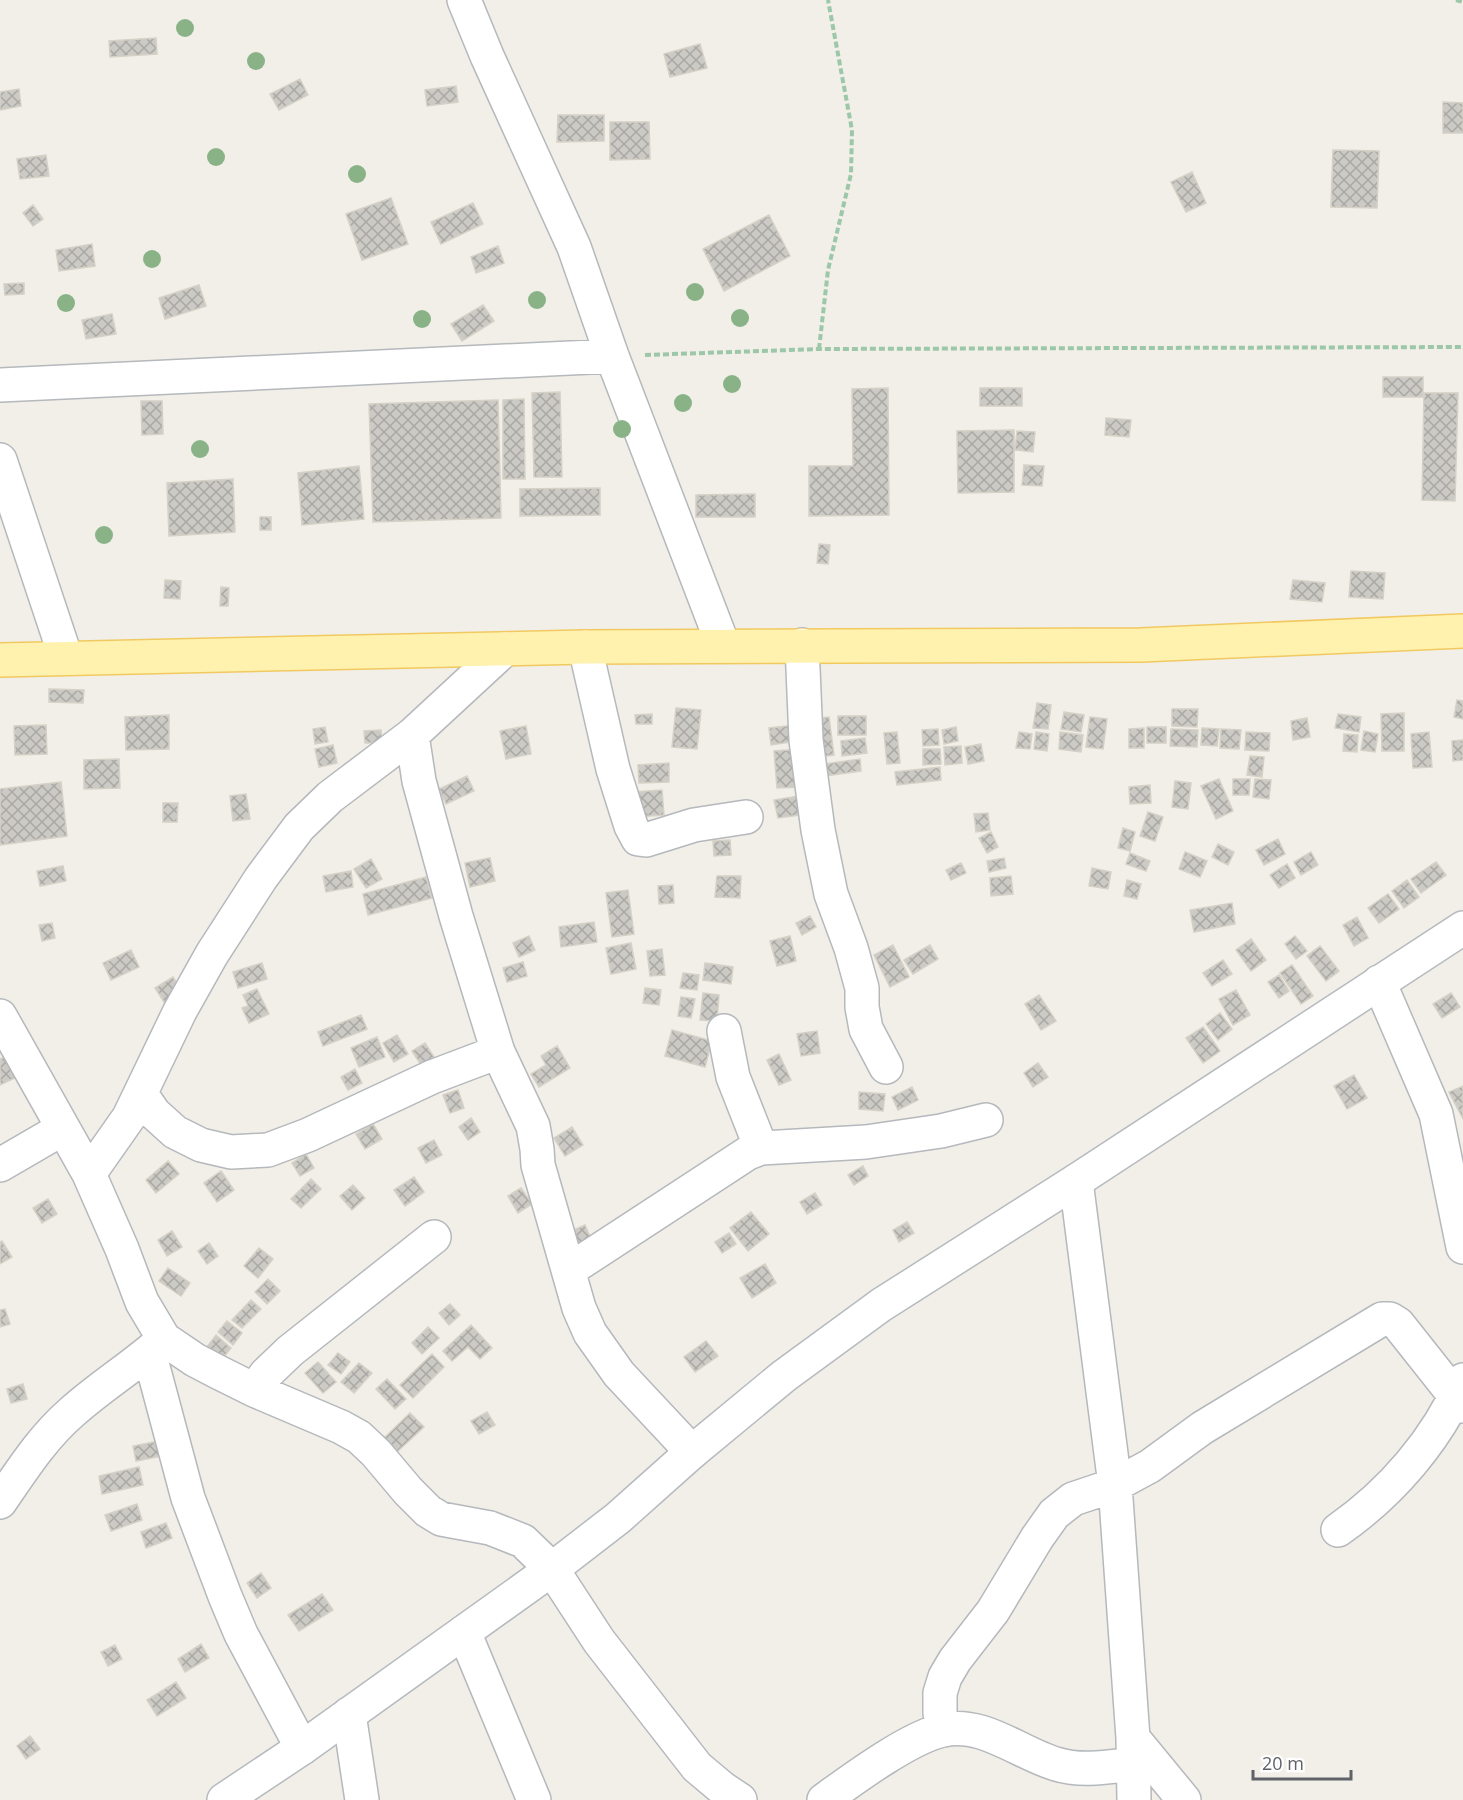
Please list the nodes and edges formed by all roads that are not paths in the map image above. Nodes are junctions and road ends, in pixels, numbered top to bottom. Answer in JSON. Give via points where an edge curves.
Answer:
{"nodes":[{"id":1,"x":464,"y":0,"type":"edge"},
{"id":2,"x":612,"y":356,"type":"junction"},
{"id":3,"x":0,"y":385,"type":"edge"},
{"id":4,"x":0,"y":460,"type":"edge"},
{"id":5,"x":1463,"y":631,"type":"edge"},
{"id":6,"x":723,"y":645,"type":"junction"},
{"id":7,"x":802,"y":645,"type":"junction"},
{"id":8,"x":585,"y":646,"type":"junction"},
{"id":9,"x":505,"y":649,"type":"junction"},
{"id":10,"x":66,"y":658,"type":"junction"},
{"id":11,"x":0,"y":660,"type":"edge"},
{"id":12,"x":412,"y":735,"type":"junction"},
{"id":13,"x":746,"y":817,"type":"dead end"},
{"id":14,"x":1463,"y":928,"type":"edge"},
{"id":15,"x":1379,"y":982,"type":"junction"},
{"id":16,"x":0,"y":1016,"type":"edge"},
{"id":17,"x":723,"y":1030,"type":"dead end"},
{"id":18,"x":498,"y":1052,"type":"junction"},
{"id":19,"x":886,"y":1068,"type":"dead end"},
{"id":20,"x":141,"y":1094,"type":"junction"},
{"id":21,"x":986,"y":1120,"type":"dead end"},
{"id":22,"x":62,"y":1129,"type":"junction"},
{"id":23,"x":760,"y":1148,"type":"junction"},
{"id":24,"x":0,"y":1166,"type":"edge"},
{"id":25,"x":89,"y":1174,"type":"junction"},
{"id":26,"x":1076,"y":1181,"type":"junction"},
{"id":27,"x":434,"y":1237,"type":"dead end"},
{"id":28,"x":1462,"y":1242,"type":"edge"},
{"id":29,"x":569,"y":1270,"type":"junction"},
{"id":30,"x":156,"y":1346,"type":"junction"},
{"id":31,"x":254,"y":1390,"type":"junction"},
{"id":32,"x":1460,"y":1394,"type":"edge"},
{"id":33,"x":692,"y":1452,"type":"junction"},
{"id":34,"x":12,"y":1473,"type":"edge"},
{"id":35,"x":1115,"y":1485,"type":"junction"},
{"id":36,"x":0,"y":1502,"type":"edge"},
{"id":37,"x":1338,"y":1530,"type":"dead end"},
{"id":38,"x":552,"y":1569,"type":"junction"},
{"id":39,"x":464,"y":1632,"type":"junction"},
{"id":40,"x":349,"y":1714,"type":"junction"},
{"id":41,"x":944,"y":1730,"type":"junction"},
{"id":42,"x":302,"y":1748,"type":"junction"},
{"id":43,"x":1133,"y":1751,"type":"junction"},
{"id":44,"x":224,"y":1800,"type":"edge"},
{"id":45,"x":362,"y":1800,"type":"edge"},
{"id":46,"x":534,"y":1800,"type":"edge"},
{"id":47,"x":740,"y":1800,"type":"edge"},
{"id":48,"x":824,"y":1800,"type":"edge"},
{"id":49,"x":1134,"y":1800,"type":"edge"},
{"id":50,"x":1184,"y":1800,"type":"edge"}],
"edges":[{"from":1,"to":2,"type":"street","via":[[574,247]]},
{"from":2,"to":3,"type":"street"},
{"from":2,"to":6,"type":"street"},
{"from":4,"to":10,"type":"street"},
{"from":5,"to":7,"type":"main road","via":[[1141,645]]},
{"from":6,"to":7,"type":"main road"},
{"from":6,"to":8,"type":"main road"},
{"from":7,"to":19,"type":"street","via":[[807,740],[818,830],[831,894],[862,988],[866,1029]]},
{"from":8,"to":9,"type":"main road"},
{"from":8,"to":13,"type":"street","via":[[613,769],[638,839]]},
{"from":9,"to":10,"type":"main road"},
{"from":9,"to":12,"type":"street"},
{"from":10,"to":11,"type":"main road"},
{"from":12,"to":18,"type":"street","via":[[420,782],[456,916]]},
{"from":12,"to":20,"type":"street","via":[[330,796],[299,827],[212,954]]},
{"from":14,"to":15,"type":"street"},
{"from":15,"to":26,"type":"street"},
{"from":15,"to":28,"type":"street","via":[[1436,1114]]},
{"from":16,"to":22,"type":"street"},
{"from":17,"to":23,"type":"street","via":[[733,1077]]},
{"from":18,"to":20,"type":"street","via":[[268,1150],[231,1152],[201,1145],[175,1132]]},
{"from":18,"to":29,"type":"street","via":[[533,1126],[538,1165]]},
{"from":20,"to":25,"type":"street"},
{"from":21,"to":23,"type":"street","via":[[866,1142]]},
{"from":22,"to":24,"type":"street"},
{"from":22,"to":25,"type":"street"},
{"from":23,"to":29,"type":"street"},
{"from":25,"to":30,"type":"street"},
{"from":26,"to":33,"type":"street","via":[[881,1305],[784,1376]]},
{"from":26,"to":35,"type":"street"},
{"from":27,"to":31,"type":"street","via":[[290,1351]]},
{"from":29,"to":33,"type":"street","via":[[579,1308],[602,1353]]},
{"from":30,"to":31,"type":"street","via":[[195,1360]]},
{"from":30,"to":34,"type":"street","via":[[70,1413]]},
{"from":30,"to":42,"type":"street","via":[[188,1498],[242,1634]]},
{"from":31,"to":38,"type":"street","via":[[358,1437],[428,1511],[441,1519],[511,1534],[524,1541]]},
{"from":32,"to":35,"type":"street","via":[[1398,1324],[1382,1319]]},
{"from":32,"to":37,"type":"street","via":[[1400,1477]]},
{"from":33,"to":38,"type":"street","via":[[618,1518]]},
{"from":34,"to":36,"type":"street"},
{"from":35,"to":41,"type":"street","via":[[1073,1499],[1054,1514],[1037,1538],[993,1611],[945,1677],[940,1693]]},
{"from":35,"to":43,"type":"street"},
{"from":38,"to":39,"type":"street"},
{"from":38,"to":47,"type":"street","via":[[599,1641],[691,1759]]},
{"from":39,"to":40,"type":"street"},
{"from":39,"to":46,"type":"street"},
{"from":40,"to":42,"type":"street"},
{"from":40,"to":45,"type":"street"},
{"from":41,"to":43,"type":"street","via":[[974,1730],[1056,1765],[1085,1769]]},
{"from":41,"to":48,"type":"street","via":[[915,1741]]},
{"from":42,"to":44,"type":"street"},
{"from":43,"to":49,"type":"street"},
{"from":43,"to":50,"type":"street"}]}
